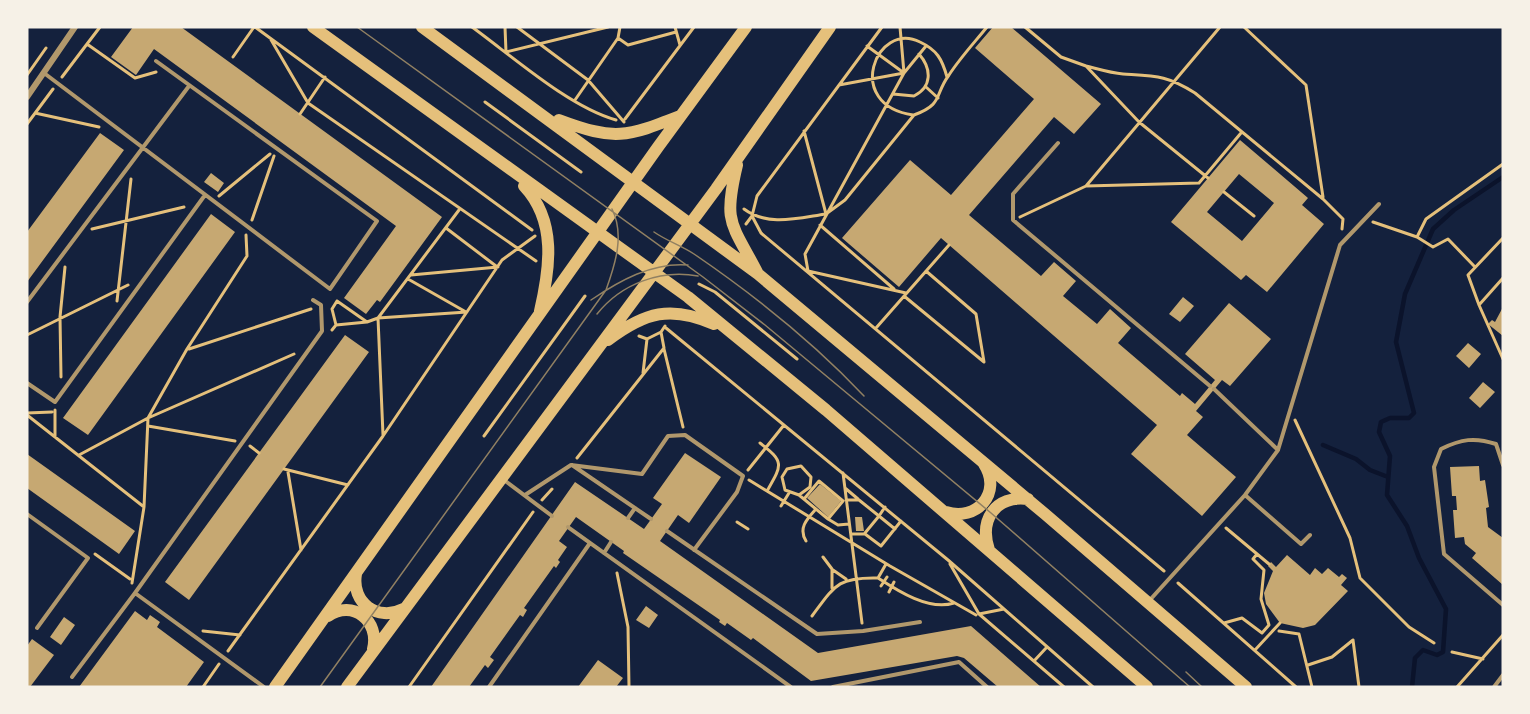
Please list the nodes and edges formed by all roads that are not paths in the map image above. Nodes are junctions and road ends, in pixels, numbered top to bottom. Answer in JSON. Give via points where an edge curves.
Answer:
{"nodes":[{"id":1,"x":66,"y":27,"type":"edge"},
{"id":2,"x":313,"y":27,"type":"edge"},
{"id":3,"x":422,"y":27,"type":"edge"},
{"id":4,"x":746,"y":27,"type":"edge"},
{"id":5,"x":830,"y":27,"type":"edge"},
{"id":6,"x":74,"y":29,"type":"edge"},
{"id":7,"x":156,"y":61,"type":"dead end"},
{"id":8,"x":43,"y":72,"type":"junction"},
{"id":9,"x":189,"y":86,"type":"junction"},
{"id":10,"x":27,"y":97,"type":"edge"},
{"id":11,"x":544,"y":115,"type":"junction"},
{"id":12,"x":681,"y":116,"type":"junction"},
{"id":13,"x":1058,"y":143,"type":"dead end"},
{"id":14,"x":143,"y":148,"type":"junction"},
{"id":15,"x":738,"y":158,"type":"junction"},
{"id":16,"x":509,"y":169,"type":"junction"},
{"id":17,"x":634,"y":181,"type":"junction"},
{"id":18,"x":205,"y":195,"type":"junction"},
{"id":19,"x":1379,"y":204,"type":"dead end"},
{"id":20,"x":690,"y":224,"type":"junction"},
{"id":21,"x":598,"y":233,"type":"junction"},
{"id":22,"x":655,"y":272,"type":"junction"},
{"id":23,"x":758,"y":274,"type":"junction"},
{"id":24,"x":313,"y":300,"type":"dead end"},
{"id":25,"x":27,"y":302,"type":"edge"},
{"id":26,"x":538,"y":318,"type":"junction"},
{"id":27,"x":728,"y":331,"type":"junction"},
{"id":28,"x":597,"y":349,"type":"junction"},
{"id":29,"x":27,"y":383,"type":"edge"},
{"id":30,"x":1278,"y":450,"type":"junction"},
{"id":31,"x":979,"y":459,"type":"junction"},
{"id":32,"x":571,"y":465,"type":"junction"},
{"id":33,"x":1503,"y":465,"type":"edge"},
{"id":34,"x":501,"y":478,"type":"junction"},
{"id":35,"x":525,"y":495,"type":"junction"},
{"id":36,"x":1245,"y":495,"type":"junction"},
{"id":37,"x":1028,"y":499,"type":"junction"},
{"id":38,"x":635,"y":508,"type":"junction"},
{"id":39,"x":940,"y":508,"type":"junction"},
{"id":40,"x":27,"y":514,"type":"edge"},
{"id":41,"x":552,"y":516,"type":"dead end"},
{"id":42,"x":628,"y":518,"type":"dead end"},
{"id":43,"x":651,"y":519,"type":"dead end"},
{"id":44,"x":568,"y":527,"type":"dead end"},
{"id":45,"x":667,"y":531,"type":"dead end"},
{"id":46,"x":1310,"y":535,"type":"dead end"},
{"id":47,"x":611,"y":542,"type":"dead end"},
{"id":48,"x":590,"y":543,"type":"junction"},
{"id":49,"x":694,"y":550,"type":"junction"},
{"id":50,"x":989,"y":550,"type":"junction"},
{"id":51,"x":604,"y":553,"type":"junction"},
{"id":52,"x":357,"y":573,"type":"junction"},
{"id":53,"x":135,"y":593,"type":"junction"},
{"id":54,"x":1148,"y":602,"type":"junction"},
{"id":55,"x":1503,"y":605,"type":"edge"},
{"id":56,"x":404,"y":609,"type":"junction"},
{"id":57,"x":324,"y":619,"type":"junction"},
{"id":58,"x":920,"y":622,"type":"dead end"},
{"id":59,"x":37,"y":628,"type":"dead end"},
{"id":60,"x":369,"y":656,"type":"junction"},
{"id":61,"x":1503,"y":675,"type":"edge"},
{"id":62,"x":72,"y":677,"type":"dead end"},
{"id":63,"x":264,"y":687,"type":"edge"},
{"id":64,"x":275,"y":687,"type":"edge"},
{"id":65,"x":347,"y":687,"type":"edge"},
{"id":66,"x":489,"y":687,"type":"edge"},
{"id":67,"x":791,"y":687,"type":"edge"},
{"id":68,"x":833,"y":687,"type":"edge"},
{"id":69,"x":987,"y":687,"type":"edge"},
{"id":70,"x":1147,"y":687,"type":"edge"},
{"id":71,"x":1246,"y":687,"type":"edge"},
{"id":72,"x":1494,"y":687,"type":"edge"}],
"edges":[{"from":1,"to":6,"type":"lane"},
{"from":2,"to":16,"type":"main road"},
{"from":3,"to":11,"type":"main road"},
{"from":4,"to":12,"type":"main road"},
{"from":5,"to":15,"type":"main road"},
{"from":6,"to":8,"type":"street"},
{"from":7,"to":9,"type":"lane"},
{"from":8,"to":10,"type":"street"},
{"from":8,"to":14,"type":"lane"},
{"from":9,"to":14,"type":"lane"},
{"from":9,"to":18,"type":"lane","via":[[377,221],[330,289]]},
{"from":11,"to":12,"type":"main road","via":[[613,136],[638,132]]},
{"from":11,"to":17,"type":"main road"},
{"from":12,"to":17,"type":"main road"},
{"from":13,"to":30,"type":"lane","via":[[1013,194],[1013,220],[1212,387]]},
{"from":14,"to":18,"type":"lane"},
{"from":14,"to":25,"type":"lane"},
{"from":15,"to":20,"type":"main road"},
{"from":15,"to":23,"type":"main road","via":[[728,211]]},
{"from":16,"to":21,"type":"main road"},
{"from":16,"to":26,"type":"main road","via":[[531,193],[550,238]]},
{"from":17,"to":20,"type":"main road"},
{"from":17,"to":21,"type":"main road"},
{"from":18,"to":29,"type":"lane","via":[[55,402]]},
{"from":19,"to":30,"type":"lane","via":[[1340,245]]},
{"from":20,"to":22,"type":"main road"},
{"from":20,"to":23,"type":"main road"},
{"from":21,"to":22,"type":"main road"},
{"from":21,"to":26,"type":"main road"},
{"from":22,"to":27,"type":"main road"},
{"from":22,"to":28,"type":"main road"},
{"from":23,"to":31,"type":"main road"},
{"from":24,"to":53,"type":"lane","via":[[321,306],[322,331]]},
{"from":26,"to":52,"type":"main road"},
{"from":27,"to":28,"type":"main road","via":[[694,315],[664,313],[639,320]]},
{"from":27,"to":39,"type":"main road"},
{"from":28,"to":34,"type":"main road"},
{"from":30,"to":36,"type":"lane"},
{"from":31,"to":37,"type":"main road"},
{"from":31,"to":39,"type":"main road","via":[[988,470],[991,483],[984,503],[966,514],[952,514]]},
{"from":32,"to":35,"type":"lane"},
{"from":32,"to":38,"type":"lane"},
{"from":32,"to":49,"type":"lane","via":[[642,474],[668,436],[685,435],[742,476],[737,492]]},
{"from":33,"to":55,"type":"lane","via":[[1496,444],[1477,438],[1441,449],[1434,467],[1444,554]]},
{"from":34,"to":35,"type":"lane"},
{"from":34,"to":56,"type":"main road"},
{"from":35,"to":41,"type":"lane"},
{"from":36,"to":46,"type":"lane","via":[[1301,544]]},
{"from":36,"to":54,"type":"lane"},
{"from":37,"to":50,"type":"main road","via":[[1005,501],[993,510],[986,524]]},
{"from":37,"to":54,"type":"main road"},
{"from":38,"to":42,"type":"lane"},
{"from":38,"to":43,"type":"lane"},
{"from":39,"to":50,"type":"main road"},
{"from":40,"to":59,"type":"lane","via":[[88,558]]},
{"from":44,"to":48,"type":"lane"},
{"from":45,"to":49,"type":"lane"},
{"from":47,"to":51,"type":"lane"},
{"from":48,"to":51,"type":"lane"},
{"from":48,"to":66,"type":"lane"},
{"from":49,"to":58,"type":"lane","via":[[817,634]]},
{"from":50,"to":70,"type":"main road"},
{"from":51,"to":67,"type":"lane"},
{"from":52,"to":56,"type":"main road","via":[[355,587],[365,606],[384,614]]},
{"from":52,"to":57,"type":"main road"},
{"from":53,"to":62,"type":"lane"},
{"from":53,"to":63,"type":"lane"},
{"from":54,"to":71,"type":"main road"},
{"from":56,"to":60,"type":"main road"},
{"from":57,"to":60,"type":"main road","via":[[345,609],[360,613],[374,632]]},
{"from":57,"to":64,"type":"main road"},
{"from":60,"to":65,"type":"main road"},
{"from":61,"to":72,"type":"lane"},
{"from":68,"to":69,"type":"lane","via":[[959,662]]}]}
